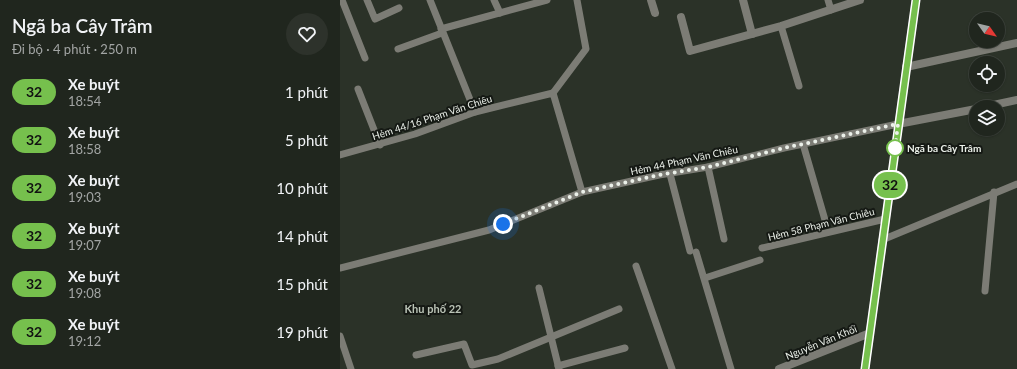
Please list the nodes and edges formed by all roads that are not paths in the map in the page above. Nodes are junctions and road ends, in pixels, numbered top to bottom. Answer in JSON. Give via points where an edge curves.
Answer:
{"nodes":[{"id":1,"x":342,"y":0,"type":"edge"},
{"id":2,"x":367,"y":0,"type":"edge"},
{"id":3,"x":430,"y":0,"type":"edge"},
{"id":4,"x":494,"y":0,"type":"edge"},
{"id":5,"x":547,"y":0,"type":"edge"},
{"id":6,"x":576,"y":0,"type":"edge"},
{"id":7,"x":651,"y":0,"type":"edge"},
{"id":8,"x":743,"y":0,"type":"edge"},
{"id":9,"x":828,"y":0,"type":"edge"},
{"id":10,"x":860,"y":0,"type":"edge"},
{"id":11,"x":916,"y":0,"type":"edge"},
{"id":12,"x":398,"y":8,"type":"dead end"},
{"id":13,"x":831,"y":10,"type":"junction"},
{"id":14,"x":500,"y":13,"type":"junction"},
{"id":15,"x":655,"y":13,"type":"dead end"},
{"id":16,"x":681,"y":17,"type":"dead end"},
{"id":17,"x":781,"y":26,"type":"junction"},
{"id":18,"x":441,"y":31,"type":"junction"},
{"id":19,"x":752,"y":34,"type":"junction"},
{"id":20,"x":1017,"y":43,"type":"edge"},
{"id":21,"x":398,"y":50,"type":"dead end"},
{"id":22,"x":365,"y":58,"type":"dead end"},
{"id":23,"x":906,"y":67,"type":"junction"},
{"id":24,"x":799,"y":86,"type":"dead end"},
{"id":25,"x":358,"y":89,"type":"dead end"},
{"id":26,"x":553,"y":93,"type":"junction"},
{"id":27,"x":1017,"y":100,"type":"edge"},
{"id":28,"x":1005,"y":103,"type":"edge"},
{"id":29,"x":969,"y":109,"type":"edge"},
{"id":30,"x":474,"y":112,"type":"junction"},
{"id":31,"x":898,"y":124,"type":"junction"},
{"id":32,"x":803,"y":144,"type":"junction"},
{"id":33,"x":380,"y":145,"type":"junction"},
{"id":34,"x":340,"y":155,"type":"edge"},
{"id":35,"x":708,"y":167,"type":"junction"},
{"id":36,"x":670,"y":174,"type":"junction"},
{"id":37,"x":1017,"y":184,"type":"edge"},
{"id":38,"x":582,"y":192,"type":"junction"},
{"id":39,"x":994,"y":192,"type":"junction"},
{"id":40,"x":885,"y":219,"type":"junction"},
{"id":41,"x":825,"y":220,"type":"dead end"},
{"id":42,"x":724,"y":239,"type":"dead end"},
{"id":43,"x":882,"y":240,"type":"junction"},
{"id":44,"x":762,"y":248,"type":"dead end"},
{"id":45,"x":760,"y":260,"type":"dead end"},
{"id":46,"x":636,"y":266,"type":"dead end"},
{"id":47,"x":340,"y":268,"type":"edge"},
{"id":48,"x":705,"y":278,"type":"junction"},
{"id":49,"x":539,"y":288,"type":"dead end"},
{"id":50,"x":986,"y":291,"type":"dead end"},
{"id":51,"x":619,"y":309,"type":"dead end"},
{"id":52,"x":870,"y":333,"type":"junction"},
{"id":53,"x":340,"y":336,"type":"edge"},
{"id":54,"x":551,"y":338,"type":"junction"},
{"id":55,"x":342,"y":346,"type":"edge"},
{"id":56,"x":625,"y":348,"type":"dead end"},
{"id":57,"x":416,"y":355,"type":"dead end"},
{"id":58,"x":559,"y":368,"type":"edge"},
{"id":59,"x":351,"y":369,"type":"edge"},
{"id":60,"x":672,"y":369,"type":"edge"},
{"id":61,"x":731,"y":369,"type":"edge"},
{"id":62,"x":780,"y":369,"type":"edge"},
{"id":63,"x":864,"y":369,"type":"edge"}],
"edges":[{"from":1,"to":22,"type":"lane"},
{"from":2,"to":12,"type":"lane","via":[[375,19]]},
{"from":3,"to":18,"type":"lane"},
{"from":4,"to":14,"type":"lane"},
{"from":5,"to":14,"type":"lane"},
{"from":6,"to":26,"type":"lane","via":[[586,49]]},
{"from":7,"to":15,"type":"street"},
{"from":8,"to":19,"type":"street"},
{"from":9,"to":13,"type":"lane"},
{"from":10,"to":13,"type":"street"},
{"from":11,"to":23,"type":"main road"},
{"from":13,"to":17,"type":"street"},
{"from":14,"to":18,"type":"lane"},
{"from":16,"to":19,"type":"street","via":[[690,51]]},
{"from":17,"to":19,"type":"street"},
{"from":17,"to":24,"type":"lane"},
{"from":18,"to":21,"type":"lane"},
{"from":18,"to":30,"type":"lane"},
{"from":20,"to":23,"type":"street"},
{"from":23,"to":31,"type":"main road"},
{"from":25,"to":33,"type":"lane"},
{"from":26,"to":30,"type":"lane","name":"Hẻm 44/16 Phạm Văn Chiêu"},
{"from":26,"to":38,"type":"lane"},
{"from":27,"to":28,"type":"street"},
{"from":29,"to":31,"type":"street"},
{"from":30,"to":33,"type":"lane","name":"Hẻm 44/16 Phạm Văn Chiêu"},
{"from":31,"to":32,"type":"lane","name":"Hẻm 44 Phạm Văn Chiêu"},
{"from":31,"to":40,"type":"main road"},
{"from":32,"to":35,"type":"lane","name":"Hẻm 44 Phạm Văn Chiêu"},
{"from":32,"to":41,"type":"lane"},
{"from":33,"to":34,"type":"lane","name":"Hẻm 44/16 Phạm Văn Chiêu"},
{"from":35,"to":36,"type":"lane","name":"Hẻm 44 Phạm Văn Chiêu"},
{"from":35,"to":42,"type":"lane"},
{"from":36,"to":38,"type":"lane","name":"Hẻm 44 Phạm Văn Chiêu"},
{"from":36,"to":48,"type":"lane","via":[[693,251]]},
{"from":37,"to":39,"type":"lane"},
{"from":38,"to":47,"type":"lane","name":"Hẻm 44 Phạm Văn Chiêu","via":[[489,230]]},
{"from":39,"to":43,"type":"lane"},
{"from":39,"to":50,"type":"lane"},
{"from":40,"to":43,"type":"main road"},
{"from":40,"to":44,"type":"lane","name":"Hẻm 58 Phạm Văn Chiêu"},
{"from":43,"to":52,"type":"main road"},
{"from":45,"to":48,"type":"lane"},
{"from":46,"to":60,"type":"lane"},
{"from":48,"to":61,"type":"lane"},
{"from":49,"to":54,"type":"lane"},
{"from":51,"to":54,"type":"lane"},
{"from":52,"to":62,"type":"street","name":"Nguyễn Văn Khối"},
{"from":52,"to":63,"type":"main road"},
{"from":53,"to":55,"type":"lane"},
{"from":54,"to":57,"type":"lane","via":[[498,359],[472,365],[464,344]]},
{"from":54,"to":58,"type":"lane"},
{"from":55,"to":59,"type":"lane"},
{"from":56,"to":58,"type":"lane"}]}
